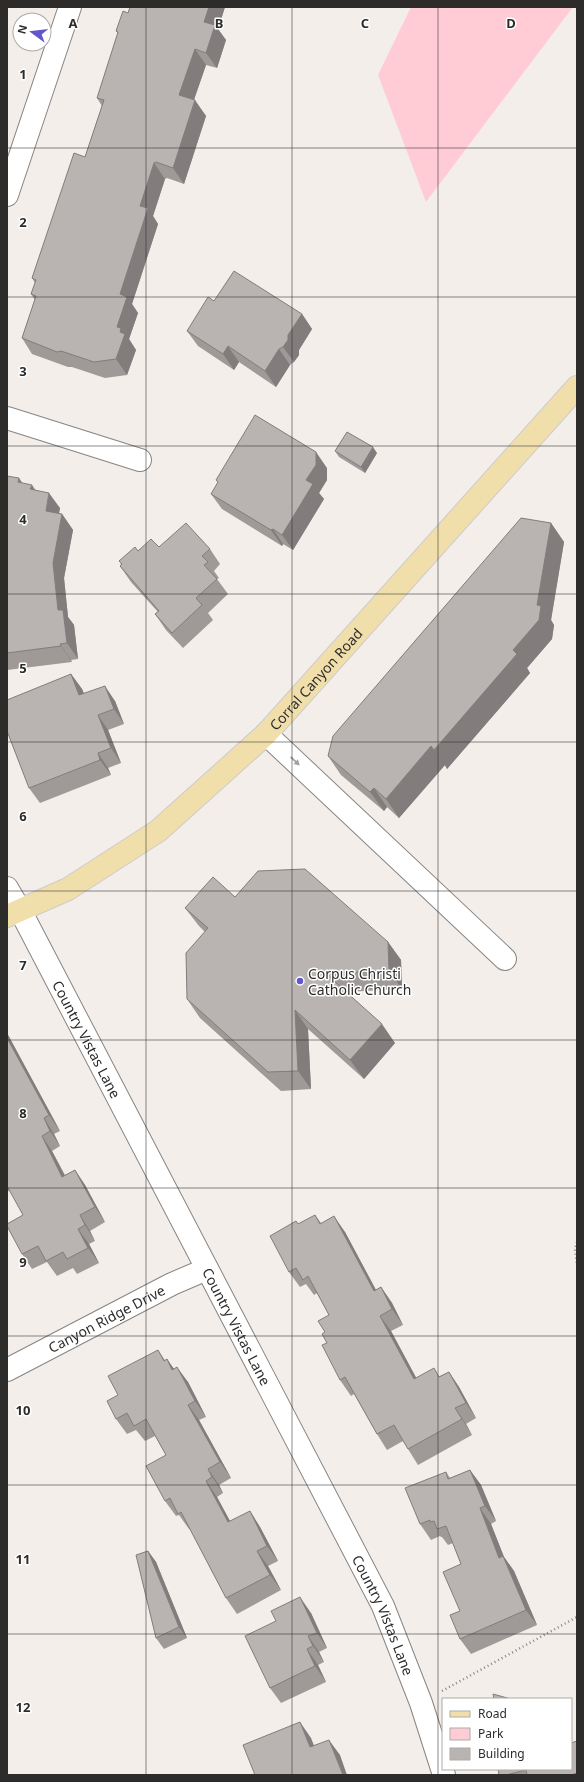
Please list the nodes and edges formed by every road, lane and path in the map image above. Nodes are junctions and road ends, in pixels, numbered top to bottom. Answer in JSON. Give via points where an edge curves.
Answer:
{"nodes":[{"id":1,"x":70,"y":7,"type":"edge"},
{"id":2,"x":7,"y":195,"type":"edge"},
{"id":3,"x":577,"y":387,"type":"edge"},
{"id":4,"x":7,"y":418,"type":"edge"},
{"id":5,"x":140,"y":460,"type":"dead end"},
{"id":6,"x":266,"y":734,"type":"junction"},
{"id":7,"x":7,"y":888,"type":"edge"},
{"id":8,"x":14,"y":913,"type":"edge"},
{"id":9,"x":504,"y":960,"type":"dead end"},
{"id":10,"x":577,"y":1242,"type":"edge"},
{"id":11,"x":577,"y":1265,"type":"edge"},
{"id":12,"x":207,"y":1268,"type":"junction"},
{"id":13,"x":7,"y":1370,"type":"edge"},
{"id":14,"x":577,"y":1617,"type":"edge"},
{"id":15,"x":421,"y":1703,"type":"junction"},
{"id":16,"x":442,"y":1769,"type":"edge"}],
"edges":[{"from":1,"to":2,"type":"street"},
{"from":3,"to":6,"type":"main road","name":"Corral Canyon Road"},
{"from":4,"to":5,"type":"street"},
{"from":6,"to":8,"type":"main road","name":"Corral Canyon Road","via":[[158,832],[68,889]]},
{"from":6,"to":9,"type":"street","one_way":true},
{"from":7,"to":8,"type":"street","name":"Country Vistas Lane"},
{"from":8,"to":12,"type":"street","name":"Country Vistas Lane"},
{"from":10,"to":11,"type":"path"},
{"from":12,"to":13,"type":"street","name":"Canyon Ridge Drive"},
{"from":12,"to":15,"type":"street","name":"Country Vistas Lane","via":[[383,1606]]},
{"from":14,"to":15,"type":"path"},
{"from":15,"to":16,"type":"street","name":"Country Vistas Lane"}]}
